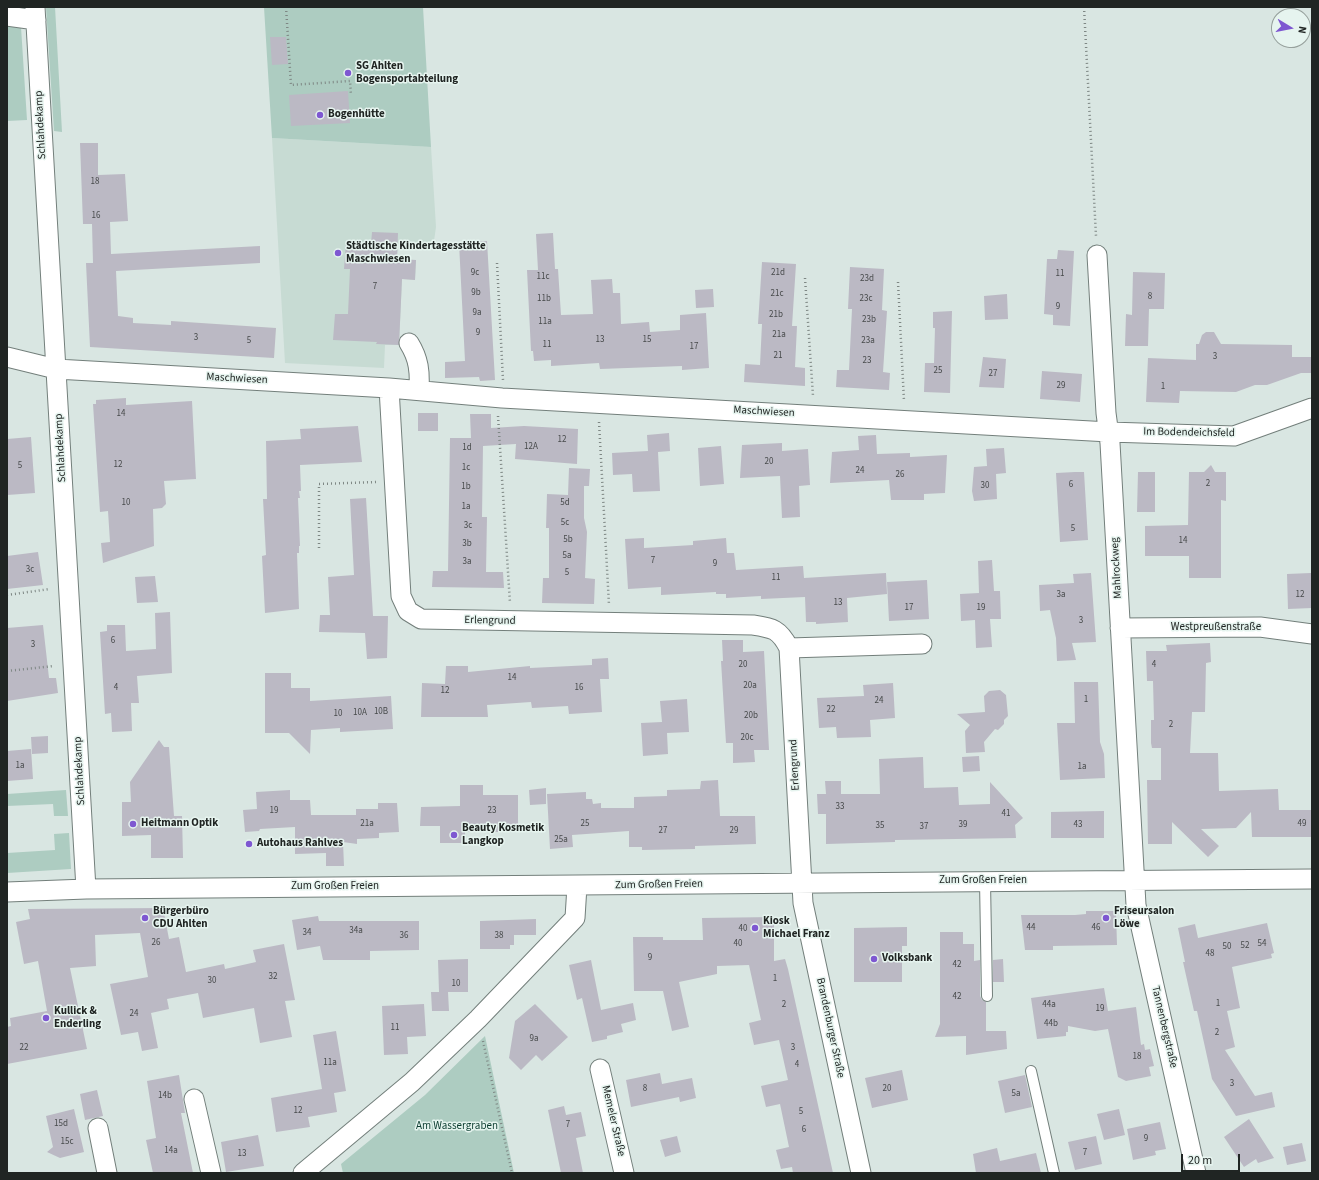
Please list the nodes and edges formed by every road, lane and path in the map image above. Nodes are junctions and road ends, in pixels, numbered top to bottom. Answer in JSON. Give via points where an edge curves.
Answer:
{"nodes":[{"id":1,"x":286,"y":7,"type":"edge"},
{"id":2,"x":1084,"y":7,"type":"edge"},
{"id":3,"x":35,"y":13,"type":"edge"},
{"id":4,"x":7,"y":16,"type":"edge"},
{"id":5,"x":351,"y":95,"type":"dead end"},
{"id":6,"x":1097,"y":255,"type":"joint"},
{"id":7,"x":497,"y":263,"type":"dead end"},
{"id":8,"x":805,"y":278,"type":"dead end"},
{"id":9,"x":898,"y":282,"type":"dead end"},
{"id":10,"x":409,"y":343,"type":"dead end"},
{"id":11,"x":7,"y":357,"type":"edge"},
{"id":12,"x":56,"y":369,"type":"junction"},
{"id":13,"x":504,"y":386,"type":"dead end"},
{"id":14,"x":389,"y":388,"type":"junction"},
{"id":15,"x":419,"y":390,"type":"junction"},
{"id":16,"x":813,"y":403,"type":"dead end"},
{"id":17,"x":905,"y":408,"type":"dead end"},
{"id":18,"x":1312,"y":408,"type":"edge"},
{"id":19,"x":498,"y":415,"type":"dead end"},
{"id":20,"x":598,"y":421,"type":"dead end"},
{"id":21,"x":1109,"y":432,"type":"junction"},
{"id":22,"x":377,"y":482,"type":"dead end"},
{"id":23,"x":319,"y":548,"type":"dead end"},
{"id":24,"x":69,"y":587,"type":"junction"},
{"id":25,"x":7,"y":595,"type":"edge"},
{"id":26,"x":510,"y":610,"type":"dead end"},
{"id":27,"x":609,"y":612,"type":"dead end"},
{"id":28,"x":1120,"y":628,"type":"junction"},
{"id":29,"x":1312,"y":634,"type":"edge"},
{"id":30,"x":922,"y":644,"type":"dead end"},
{"id":31,"x":789,"y":648,"type":"junction"},
{"id":32,"x":74,"y":664,"type":"junction"},
{"id":33,"x":7,"y":671,"type":"edge"},
{"id":34,"x":1312,"y":879,"type":"edge"},
{"id":35,"x":1134,"y":880,"type":"junction"},
{"id":36,"x":985,"y":881,"type":"junction"},
{"id":37,"x":801,"y":882,"type":"junction"},
{"id":38,"x":577,"y":886,"type":"junction"},
{"id":39,"x":86,"y":889,"type":"junction"},
{"id":40,"x":7,"y":892,"type":"edge"},
{"id":41,"x":987,"y":996,"type":"dead end"},
{"id":42,"x":482,"y":1037,"type":"dead end"},
{"id":43,"x":600,"y":1069,"type":"dead end"},
{"id":44,"x":1031,"y":1071,"type":"dead end"},
{"id":45,"x":194,"y":1099,"type":"dead end"},
{"id":46,"x":98,"y":1128,"type":"dead end"},
{"id":47,"x":107,"y":1173,"type":"edge"},
{"id":48,"x":211,"y":1173,"type":"edge"},
{"id":49,"x":303,"y":1173,"type":"edge"},
{"id":50,"x":512,"y":1173,"type":"edge"},
{"id":51,"x":624,"y":1173,"type":"edge"},
{"id":52,"x":861,"y":1173,"type":"edge"},
{"id":53,"x":1054,"y":1173,"type":"edge"},
{"id":54,"x":1196,"y":1173,"type":"edge"}],
"edges":[{"from":1,"to":5,"type":"path","via":[[291,85],[350,81]]},
{"from":2,"to":6,"type":"path"},
{"from":3,"to":4,"type":"street"},
{"from":3,"to":12,"type":"street","name":"Schlahdekamp"},
{"from":6,"to":21,"type":"street","name":"Mahlrockweg"},
{"from":7,"to":13,"type":"path"},
{"from":8,"to":16,"type":"path"},
{"from":9,"to":17,"type":"path"},
{"from":10,"to":15,"type":"street","via":[[418,358]]},
{"from":11,"to":12,"type":"street","name":"Maschwiesen"},
{"from":12,"to":14,"type":"street","name":"Maschwiesen"},
{"from":12,"to":24,"type":"street","name":"Schlahdekamp"},
{"from":14,"to":15,"type":"street","name":"Maschwiesen"},
{"from":14,"to":31,"type":"street","name":"Erlengrund","via":[[401,596],[408,611],[421,619],[753,625],[771,628],[782,635]]},
{"from":15,"to":21,"type":"street","name":"Maschwiesen","via":[[502,398]]},
{"from":18,"to":21,"type":"street","name":"Im Bodendeichsfeld","via":[[1234,436]]},
{"from":19,"to":26,"type":"path"},
{"from":20,"to":27,"type":"path"},
{"from":21,"to":28,"type":"street","name":"Mahlrockweg"},
{"from":22,"to":23,"type":"path","via":[[319,484]]},
{"from":24,"to":25,"type":"path"},
{"from":24,"to":32,"type":"street","name":"Schlahdekamp"},
{"from":28,"to":29,"type":"street","name":"Westpreußenstraße","via":[[1260,627]]},
{"from":28,"to":35,"type":"street","name":"Mahlrockweg"},
{"from":30,"to":31,"type":"street"},
{"from":31,"to":37,"type":"street","name":"Erlengrund"},
{"from":32,"to":33,"type":"path"},
{"from":32,"to":39,"type":"street","name":"Schlahdekamp"},
{"from":34,"to":35,"type":"street","name":"Zum Großen Freien"},
{"from":35,"to":36,"type":"street","name":"Zum Großen Freien"},
{"from":35,"to":54,"type":"street","name":"Tannenbergstraße","via":[[1136,905]]},
{"from":36,"to":37,"type":"street","name":"Zum Großen Freien"},
{"from":36,"to":41,"type":"lane"},
{"from":37,"to":38,"type":"street","name":"Zum Großen Freien"},
{"from":37,"to":52,"type":"street","name":"Brandenburger Straße","via":[[803,903]]},
{"from":38,"to":39,"type":"street","name":"Zum Großen Freien"},
{"from":38,"to":49,"type":"street","via":[[575,918],[478,1019],[412,1082]]},
{"from":39,"to":40,"type":"street","name":"Zum Großen Freien"},
{"from":42,"to":50,"type":"path"},
{"from":43,"to":51,"type":"street","name":"Memeler Straße"},
{"from":44,"to":53,"type":"lane"},
{"from":45,"to":48,"type":"street"},
{"from":46,"to":47,"type":"street"}]}
